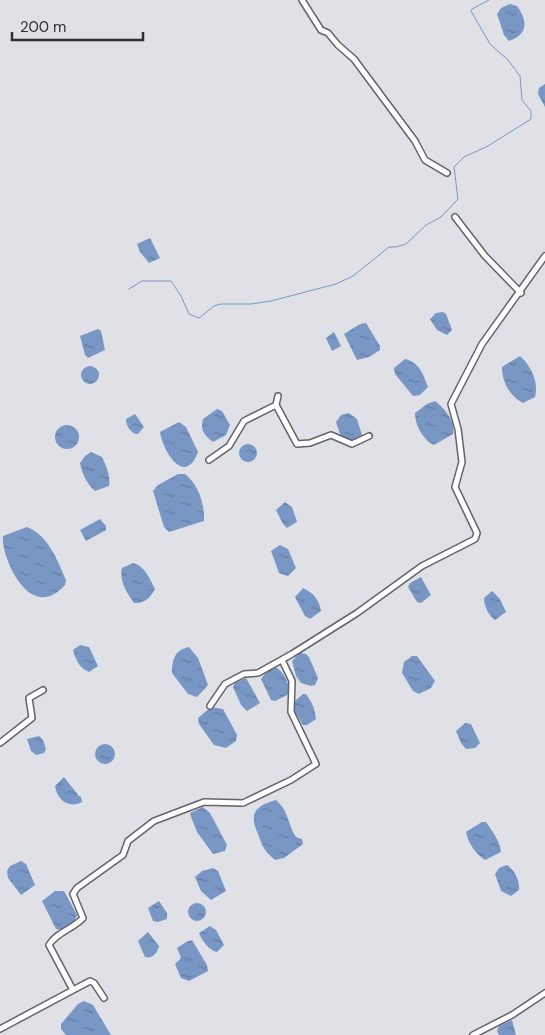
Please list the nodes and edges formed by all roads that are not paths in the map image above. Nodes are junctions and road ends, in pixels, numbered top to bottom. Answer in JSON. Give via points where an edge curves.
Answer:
{"nodes":[{"id":1,"x":302,"y":0,"type":"edge"},
{"id":2,"x":447,"y":173,"type":"dead end"},
{"id":3,"x":455,"y":217,"type":"dead end"},
{"id":4,"x":545,"y":256,"type":"edge"},
{"id":5,"x":521,"y":293,"type":"junction"},
{"id":6,"x":278,"y":396,"type":"dead end"},
{"id":7,"x":276,"y":405,"type":"junction"},
{"id":8,"x":369,"y":436,"type":"dead end"},
{"id":9,"x":209,"y":460,"type":"dead end"},
{"id":10,"x":282,"y":660,"type":"junction"},
{"id":11,"x":42,"y":690,"type":"dead end"},
{"id":12,"x":210,"y":706,"type":"dead end"},
{"id":13,"x":0,"y":743,"type":"edge"},
{"id":14,"x":73,"y":990,"type":"junction"},
{"id":15,"x":545,"y":994,"type":"edge"},
{"id":16,"x":104,"y":998,"type":"dead end"},
{"id":17,"x":0,"y":1029,"type":"edge"},
{"id":18,"x":473,"y":1035,"type":"edge"}],
"edges":[{"from":1,"to":2,"type":"street","via":[[321,30],[354,59],[415,141],[425,160]]},
{"from":3,"to":5,"type":"street","via":[[484,256]]},
{"from":4,"to":5,"type":"street"},
{"from":5,"to":10,"type":"street","via":[[482,344],[451,404],[462,462],[455,487],[476,533],[474,539],[422,566],[357,613]]},
{"from":6,"to":7,"type":"street"},
{"from":7,"to":8,"type":"street","via":[[297,444],[331,435],[352,444]]},
{"from":7,"to":9,"type":"street","via":[[244,420],[229,446]]},
{"from":10,"to":12,"type":"street","via":[[258,673],[244,674],[224,684]]},
{"from":10,"to":14,"type":"street","via":[[292,681],[290,712],[316,764],[243,803],[204,802],[154,821],[128,841],[123,854],[73,894],[83,918],[54,937],[49,944]]},
{"from":11,"to":13,"type":"street","via":[[29,698],[32,718],[29,723]]},
{"from":14,"to":16,"type":"street","via":[[90,980]]},
{"from":14,"to":17,"type":"street"},
{"from":15,"to":18,"type":"street"}]}
